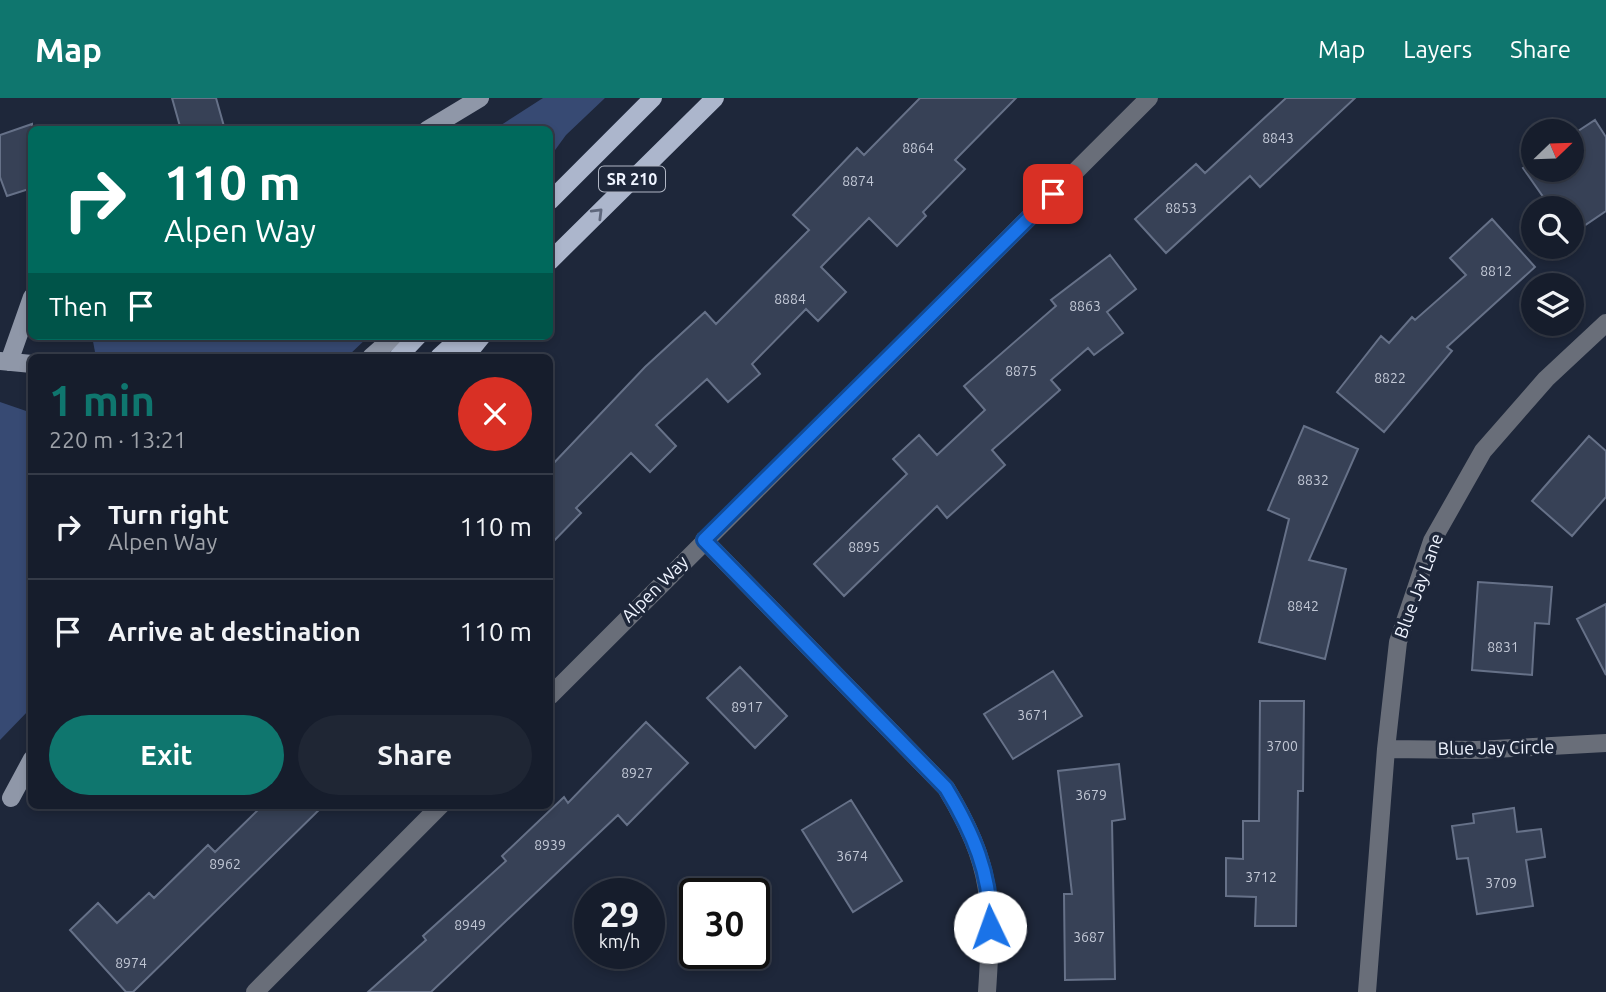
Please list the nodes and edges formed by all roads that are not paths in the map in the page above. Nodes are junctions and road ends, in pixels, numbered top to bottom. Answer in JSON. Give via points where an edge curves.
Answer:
{"nodes":[{"id":1,"x":480,"y":98,"type":"edge"},
{"id":2,"x":653,"y":98,"type":"edge"},
{"id":3,"x":715,"y":98,"type":"edge"},
{"id":4,"x":1149,"y":98,"type":"edge"},
{"id":5,"x":434,"y":126,"type":"edge"},
{"id":6,"x":553,"y":198,"type":"edge"},
{"id":7,"x":553,"y":258,"type":"edge"},
{"id":8,"x":28,"y":307,"type":"edge"},
{"id":9,"x":1606,"y":323,"type":"edge"},
{"id":10,"x":390,"y":340,"type":"edge"},
{"id":11,"x":414,"y":340,"type":"edge"},
{"id":12,"x":458,"y":340,"type":"edge"},
{"id":13,"x":479,"y":340,"type":"edge"},
{"id":14,"x":374,"y":354,"type":"edge"},
{"id":15,"x":401,"y":354,"type":"edge"},
{"id":16,"x":442,"y":354,"type":"edge"},
{"id":17,"x":467,"y":354,"type":"edge"},
{"id":18,"x":5,"y":362,"type":"edge"},
{"id":19,"x":28,"y":364,"type":"edge"},
{"id":20,"x":28,"y":371,"type":"edge"},
{"id":21,"x":704,"y":540,"type":"junction"},
{"id":22,"x":553,"y":693,"type":"edge"},
{"id":23,"x":1606,"y":743,"type":"edge"},
{"id":24,"x":1386,"y":749,"type":"junction"},
{"id":25,"x":28,"y":766,"type":"edge"},
{"id":26,"x":28,"y":785,"type":"edge"},
{"id":27,"x":6,"y":803,"type":"edge"},
{"id":28,"x":437,"y":809,"type":"edge"},
{"id":29,"x":255,"y":992,"type":"edge"},
{"id":30,"x":987,"y":992,"type":"edge"},
{"id":31,"x":1367,"y":992,"type":"edge"}],
"edges":[{"from":1,"to":5,"type":"main road"},
{"from":2,"to":6,"type":"main road","number":"SR 210"},
{"from":7,"to":3,"type":"main road","number":"SR 210","one_way":true},
{"from":4,"to":21,"type":"street","name":"Alpen Way"},
{"from":8,"to":18,"type":"main road"},
{"from":9,"to":24,"type":"street","name":"Blue Jay Lane","via":[[1546,379],[1483,451],[1432,541],[1398,642]]},
{"from":10,"to":14,"type":"main road"},
{"from":11,"to":15,"type":"main road"},
{"from":12,"to":16,"type":"main road"},
{"from":13,"to":17,"type":"main road"},
{"from":18,"to":19,"type":"main road"},
{"from":18,"to":20,"type":"main road"},
{"from":21,"to":22,"type":"street","name":"Alpen Way"},
{"from":21,"to":30,"type":"street","via":[[946,788],[967,822],[985,872],[991,904]]},
{"from":23,"to":24,"type":"street","name":"Blue Jay Circle"},
{"from":24,"to":31,"type":"street","name":"Blue Jay Lane"},
{"from":25,"to":27,"type":"main road"},
{"from":26,"to":27,"type":"main road"},
{"from":28,"to":29,"type":"street"}]}
